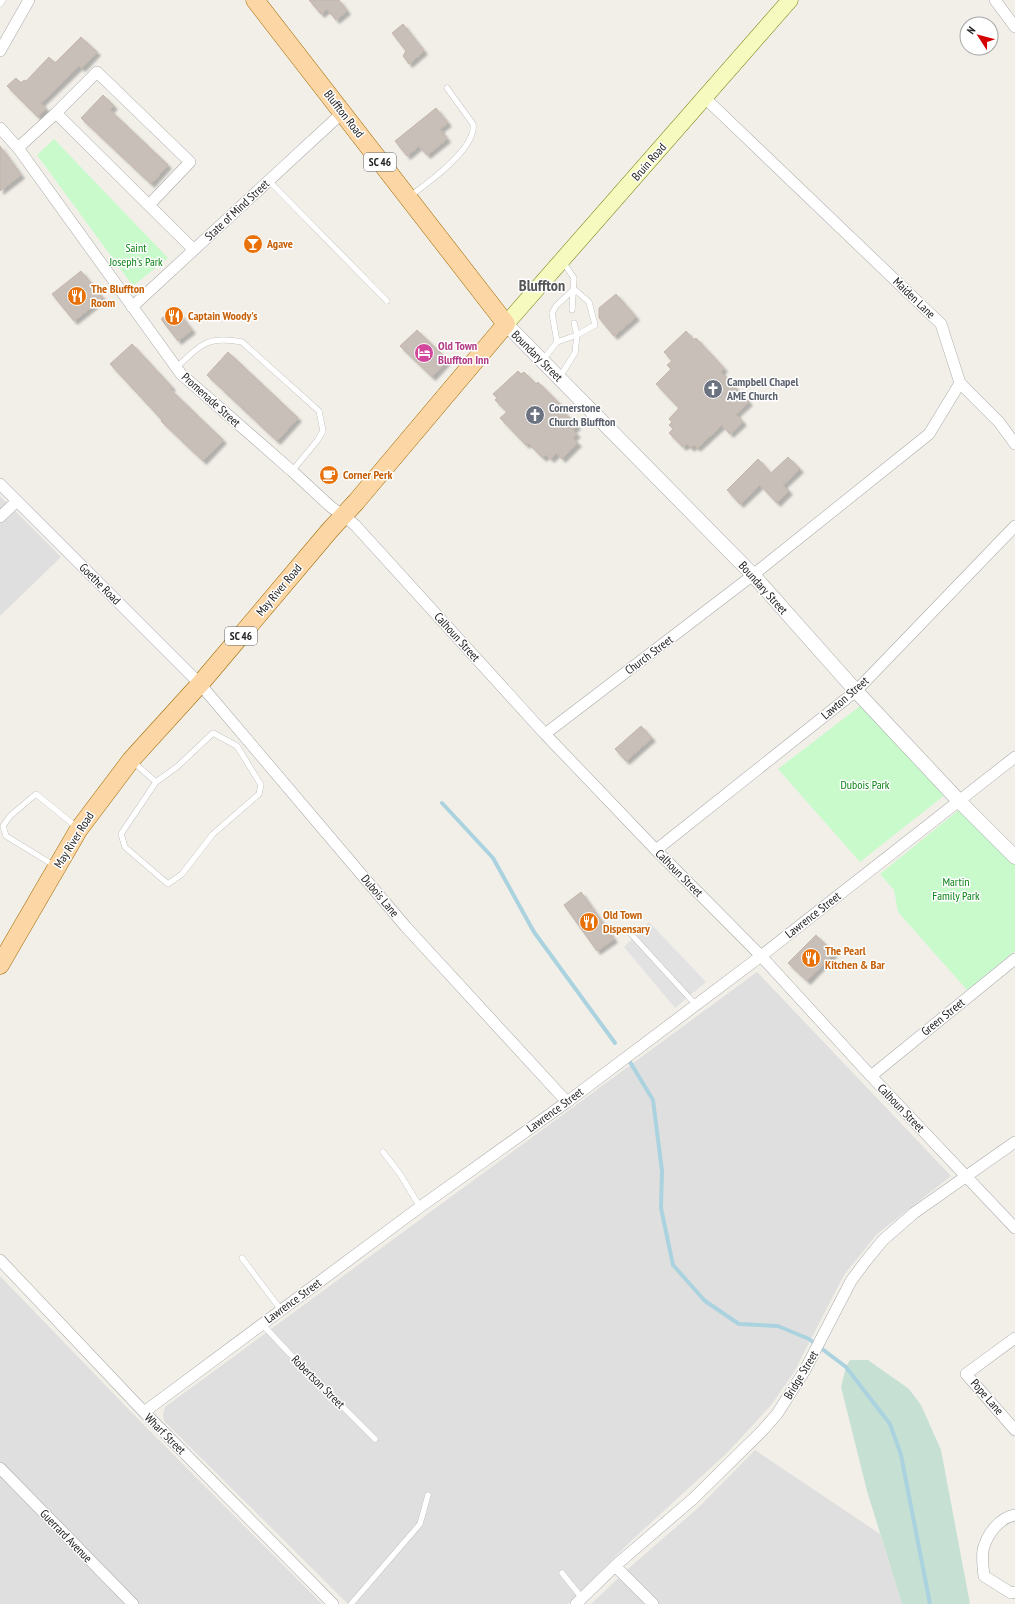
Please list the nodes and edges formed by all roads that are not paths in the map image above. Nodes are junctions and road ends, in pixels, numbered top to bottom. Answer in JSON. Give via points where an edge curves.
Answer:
{"nodes":[{"id":1,"x":3,"y":0,"type":"edge"},
{"id":2,"x":29,"y":0,"type":"edge"},
{"id":3,"x":255,"y":0,"type":"edge"},
{"id":4,"x":790,"y":0,"type":"edge"},
{"id":5,"x":995,"y":0,"type":"edge"},
{"id":6,"x":0,"y":4,"type":"edge"},
{"id":7,"x":1015,"y":27,"type":"edge"},
{"id":8,"x":0,"y":51,"type":"edge"},
{"id":9,"x":447,"y":88,"type":"dead end"},
{"id":10,"x":705,"y":98,"type":"junction"},
{"id":11,"x":56,"y":113,"type":"junction"},
{"id":12,"x":342,"y":113,"type":"junction"},
{"id":13,"x":0,"y":128,"type":"edge"},
{"id":14,"x":18,"y":148,"type":"junction"},
{"id":15,"x":269,"y":181,"type":"junction"},
{"id":16,"x":408,"y":198,"type":"junction"},
{"id":17,"x":149,"y":206,"type":"junction"},
{"id":18,"x":194,"y":250,"type":"junction"},
{"id":19,"x":562,"y":260,"type":"junction"},
{"id":20,"x":574,"y":289,"type":"junction"},
{"id":21,"x":387,"y":301,"type":"dead end"},
{"id":22,"x":132,"y":307,"type":"junction"},
{"id":23,"x":572,"y":310,"type":"dead end"},
{"id":24,"x":574,"y":323,"type":"dead end"},
{"id":25,"x":506,"y":324,"type":"junction"},
{"id":26,"x":577,"y":335,"type":"junction"},
{"id":27,"x":557,"y":342,"type":"junction"},
{"id":28,"x":542,"y":361,"type":"junction"},
{"id":29,"x":176,"y":368,"type":"junction"},
{"id":30,"x":559,"y":378,"type":"junction"},
{"id":31,"x":960,"y":383,"type":"junction"},
{"id":32,"x":1015,"y":444,"type":"edge"},
{"id":33,"x":292,"y":471,"type":"junction"},
{"id":34,"x":0,"y":484,"type":"edge"},
{"id":35,"x":17,"y":501,"type":"junction"},
{"id":36,"x":344,"y":516,"type":"junction"},
{"id":37,"x":0,"y":517,"type":"edge"},
{"id":38,"x":1015,"y":526,"type":"edge"},
{"id":39,"x":753,"y":575,"type":"junction"},
{"id":40,"x":200,"y":684,"type":"junction"},
{"id":41,"x":856,"y":691,"type":"junction"},
{"id":42,"x":545,"y":734,"type":"junction"},
{"id":43,"x":1015,"y":757,"type":"edge"},
{"id":44,"x":131,"y":760,"type":"junction"},
{"id":45,"x":156,"y":782,"type":"junction"},
{"id":46,"x":959,"y":801,"type":"junction"},
{"id":47,"x":79,"y":829,"type":"junction"},
{"id":48,"x":656,"y":850,"type":"junction"},
{"id":49,"x":1015,"y":857,"type":"edge"},
{"id":50,"x":56,"y":867,"type":"junction"},
{"id":51,"x":631,"y":934,"type":"dead end"},
{"id":52,"x":761,"y":956,"type":"junction"},
{"id":53,"x":1015,"y":959,"type":"edge"},
{"id":54,"x":0,"y":965,"type":"edge"},
{"id":55,"x":696,"y":1005,"type":"junction"},
{"id":56,"x":872,"y":1076,"type":"junction"},
{"id":57,"x":567,"y":1102,"type":"junction"},
{"id":58,"x":1015,"y":1142,"type":"edge"},
{"id":59,"x":382,"y":1152,"type":"dead end"},
{"id":60,"x":967,"y":1176,"type":"junction"},
{"id":61,"x":420,"y":1206,"type":"junction"},
{"id":62,"x":1015,"y":1228,"type":"edge"},
{"id":63,"x":242,"y":1258,"type":"dead end"},
{"id":64,"x":0,"y":1260,"type":"edge"},
{"id":65,"x":280,"y":1310,"type":"junction"},
{"id":66,"x":262,"y":1324,"type":"junction"},
{"id":67,"x":1015,"y":1338,"type":"edge"},
{"id":68,"x":144,"y":1412,"type":"junction"},
{"id":69,"x":1015,"y":1430,"type":"edge"},
{"id":70,"x":375,"y":1439,"type":"dead end"},
{"id":71,"x":0,"y":1468,"type":"edge"},
{"id":72,"x":428,"y":1495,"type":"dead end"},
{"id":73,"x":1011,"y":1516,"type":"edge"},
{"id":74,"x":615,"y":1566,"type":"junction"},
{"id":75,"x":562,"y":1574,"type":"dead end"},
{"id":76,"x":1015,"y":1592,"type":"edge"},
{"id":77,"x":579,"y":1601,"type":"edge"},
{"id":78,"x":133,"y":1604,"type":"edge"},
{"id":79,"x":333,"y":1604,"type":"edge"},
{"id":80,"x":351,"y":1604,"type":"edge"},
{"id":81,"x":652,"y":1604,"type":"edge"}],
"edges":[{"from":1,"to":6,"type":"lane"},
{"from":2,"to":8,"type":"street"},
{"from":3,"to":12,"type":"main road","name":"Bluffton Road","number":"SC 46"},
{"from":4,"to":10,"type":"main road","name":"Bruin Road"},
{"from":5,"to":7,"type":"street"},
{"from":9,"to":16,"type":"lane","via":[[473,124],[472,136],[438,175]]},
{"from":10,"to":19,"type":"main road","name":"Bruin Road"},
{"from":10,"to":31,"type":"street","name":"Maiden Lane","via":[[941,324]]},
{"from":11,"to":14,"type":"street"},
{"from":11,"to":17,"type":"street"},
{"from":11,"to":17,"type":"street","via":[[97,72],[190,162]]},
{"from":12,"to":15,"type":"street","name":"State of Mind Street"},
{"from":12,"to":16,"type":"main road","name":"Bluffton Road","number":"SC 46"},
{"from":13,"to":14,"type":"street","name":"Promenade Street"},
{"from":14,"to":22,"type":"street","name":"Promenade Street"},
{"from":15,"to":18,"type":"street","name":"State of Mind Street"},
{"from":15,"to":21,"type":"lane"},
{"from":16,"to":25,"type":"main road","name":"Bluffton Road","number":"SC 46"},
{"from":17,"to":18,"type":"street"},
{"from":18,"to":22,"type":"street","name":"State of Mind Street"},
{"from":19,"to":20,"type":"lane","via":[[574,278]]},
{"from":19,"to":25,"type":"main road","name":"Bruin Road"},
{"from":20,"to":23,"type":"lane"},
{"from":20,"to":26,"type":"lane","via":[[589,302],[595,325]]},
{"from":20,"to":27,"type":"lane","via":[[552,313]]},
{"from":22,"to":29,"type":"street","name":"Promenade Street"},
{"from":24,"to":26,"type":"lane"},
{"from":25,"to":28,"type":"street","name":"Boundary Street"},
{"from":25,"to":36,"type":"main road","name":"May River Road","number":"SC 46"},
{"from":26,"to":27,"type":"lane"},
{"from":26,"to":30,"type":"lane","via":[[575,352]]},
{"from":27,"to":28,"type":"lane"},
{"from":28,"to":30,"type":"street","name":"Boundary Street"},
{"from":29,"to":33,"type":"street","name":"Promenade Street"},
{"from":29,"to":33,"type":"lane","via":[[204,344],[227,339],[242,342],[319,411],[323,431]]},
{"from":30,"to":39,"type":"street","name":"Boundary Street"},
{"from":31,"to":32,"type":"street","via":[[999,422]]},
{"from":31,"to":39,"type":"street","via":[[929,434]]},
{"from":33,"to":36,"type":"street","name":"Promenade Street"},
{"from":34,"to":35,"type":"street","name":"Goethe Road"},
{"from":35,"to":37,"type":"street"},
{"from":35,"to":40,"type":"street","name":"Goethe Road"},
{"from":36,"to":40,"type":"main road","name":"May River Road","number":"SC 46"},
{"from":36,"to":42,"type":"street","name":"Calhoun Street"},
{"from":38,"to":41,"type":"street","name":"Lawton Street"},
{"from":39,"to":41,"type":"street","name":"Boundary Street"},
{"from":39,"to":42,"type":"street","name":"Church Street"},
{"from":40,"to":44,"type":"main road","name":"May River Road","number":"SC 46"},
{"from":40,"to":57,"type":"street","name":"Dubois Lane","via":[[406,927]]},
{"from":41,"to":46,"type":"street","name":"Boundary Street"},
{"from":41,"to":48,"type":"street","name":"Lawton Street"},
{"from":42,"to":48,"type":"street","name":"Calhoun Street"},
{"from":43,"to":46,"type":"street","name":"Lawrence Street"},
{"from":44,"to":45,"type":"lane"},
{"from":44,"to":47,"type":"main road","name":"May River Road","number":"SC 46"},
{"from":45,"to":45,"type":"lane","via":[[121,834],[125,847],[168,884],[182,874],[213,834],[259,794],[261,784],[237,746],[213,733],[178,766]]},
{"from":46,"to":49,"type":"street","name":"Boundary Street"},
{"from":46,"to":52,"type":"street","name":"Lawrence Street"},
{"from":47,"to":50,"type":"main road","name":"May River Road","number":"SC 46"},
{"from":47,"to":50,"type":"lane","via":[[36,794],[10,816],[4,826],[6,836]]},
{"from":48,"to":52,"type":"street","name":"Calhoun Street"},
{"from":50,"to":54,"type":"main road","name":"May River Road","number":"SC 46"},
{"from":51,"to":55,"type":"lane"},
{"from":52,"to":55,"type":"street","name":"Lawrence Street"},
{"from":52,"to":56,"type":"street","name":"Calhoun Street"},
{"from":53,"to":56,"type":"street","name":"Green Street"},
{"from":55,"to":57,"type":"street","name":"Lawrence Street"},
{"from":56,"to":60,"type":"street","name":"Calhoun Street"},
{"from":57,"to":61,"type":"street","name":"Lawrence Street"},
{"from":58,"to":60,"type":"street","name":"Bridge Street"},
{"from":59,"to":61,"type":"lane","via":[[400,1174]]},
{"from":60,"to":62,"type":"street","name":"Calhoun Street"},
{"from":60,"to":74,"type":"street","name":"Bridge Street","via":[[914,1213],[883,1240],[851,1281],[805,1370],[777,1414],[694,1498]]},
{"from":61,"to":65,"type":"street","name":"Lawrence Street"},
{"from":63,"to":65,"type":"lane"},
{"from":64,"to":68,"type":"street","name":"Wharf Street"},
{"from":65,"to":66,"type":"street","name":"Lawrence Street"},
{"from":66,"to":68,"type":"street","name":"Lawrence Street"},
{"from":66,"to":70,"type":"lane","name":"Robertson Street"},
{"from":67,"to":69,"type":"street","name":"Pope Lane","via":[[966,1374]]},
{"from":68,"to":79,"type":"street","name":"Wharf Street"},
{"from":71,"to":78,"type":"street","name":"Guerrard Avenue"},
{"from":72,"to":80,"type":"lane","via":[[420,1524]]},
{"from":73,"to":76,"type":"street","via":[[993,1528],[983,1551],[984,1576],[1011,1593]]},
{"from":74,"to":77,"type":"street","name":"Bridge Street"},
{"from":74,"to":81,"type":"street"},
{"from":75,"to":77,"type":"lane"}]}
